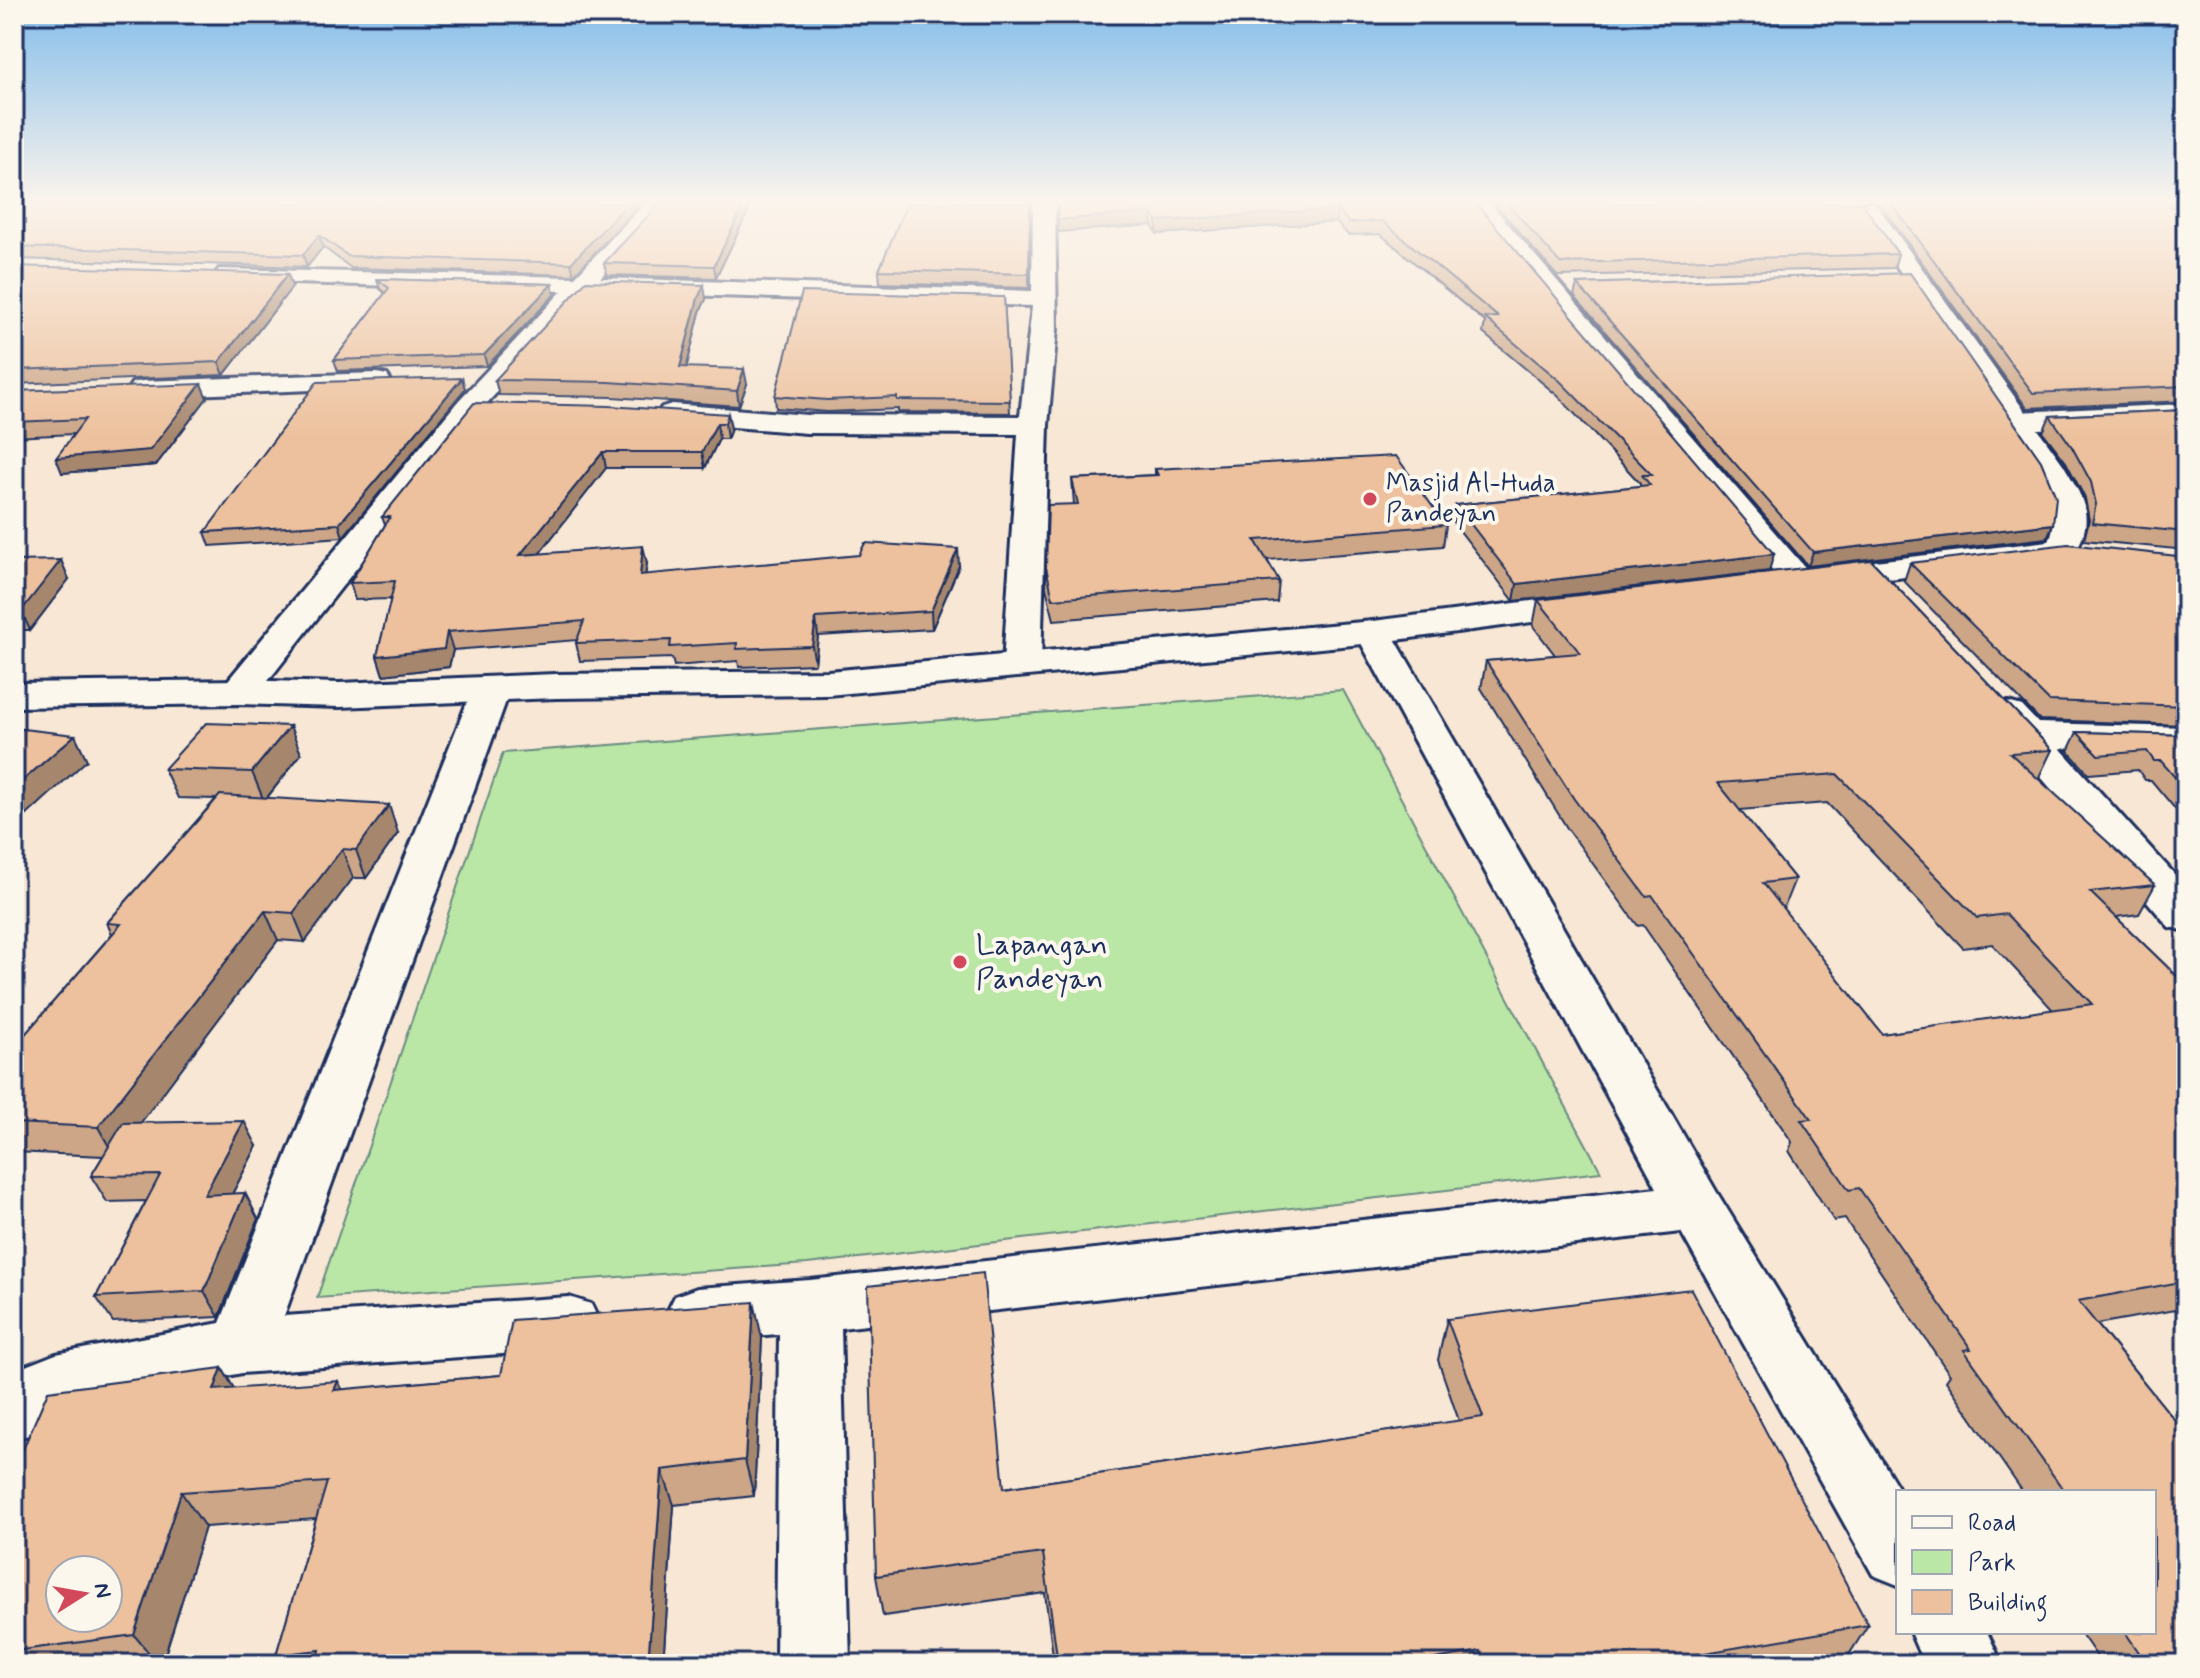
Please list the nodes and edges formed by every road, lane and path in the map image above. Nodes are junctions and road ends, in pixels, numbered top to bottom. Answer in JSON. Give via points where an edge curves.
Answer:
{"nodes":[{"id":1,"x":519,"y":281,"type":"edge"},
{"id":2,"x":1045,"y":281,"type":"edge"},
{"id":3,"x":1543,"y":281,"type":"edge"},
{"id":4,"x":1903,"y":281,"type":"edge"},
{"id":5,"x":583,"y":283,"type":"junction"},
{"id":6,"x":1579,"y":285,"type":"edge"},
{"id":7,"x":1547,"y":286,"type":"junction"},
{"id":8,"x":1045,"y":299,"type":"junction"},
{"id":9,"x":404,"y":380,"type":"edge"},
{"id":10,"x":119,"y":390,"type":"edge"},
{"id":11,"x":467,"y":392,"type":"junction"},
{"id":12,"x":501,"y":406,"type":"edge"},
{"id":13,"x":642,"y":410,"type":"edge"},
{"id":14,"x":2186,"y":413,"type":"edge"},
{"id":15,"x":2016,"y":421,"type":"junction"},
{"id":16,"x":1033,"y":425,"type":"junction"},
{"id":17,"x":1872,"y":572,"type":"junction"},
{"id":18,"x":1624,"y":601,"type":"edge"},
{"id":19,"x":1903,"y":605,"type":"edge"},
{"id":20,"x":1373,"y":632,"type":"junction"},
{"id":21,"x":1022,"y":664,"type":"junction"},
{"id":22,"x":491,"y":690,"type":"junction"},
{"id":23,"x":239,"y":692,"type":"junction"},
{"id":24,"x":1986,"y":692,"type":"edge"},
{"id":25,"x":14,"y":695,"type":"edge"},
{"id":26,"x":2028,"y":735,"type":"junction"},
{"id":27,"x":2186,"y":739,"type":"edge"},
{"id":28,"x":2186,"y":916,"type":"edge"},
{"id":29,"x":1696,"y":1207,"type":"junction"},
{"id":30,"x":810,"y":1306,"type":"junction"},
{"id":31,"x":242,"y":1346,"type":"junction"},
{"id":32,"x":14,"y":1411,"type":"edge"},
{"id":33,"x":1896,"y":1548,"type":"edge"},
{"id":34,"x":1947,"y":1634,"type":"edge"},
{"id":35,"x":813,"y":1664,"type":"edge"},
{"id":36,"x":1965,"y":1664,"type":"edge"}],
"edges":[{"from":1,"to":5,"type":"street"},
{"from":2,"to":8,"type":"street"},
{"from":3,"to":7,"type":"street"},
{"from":4,"to":15,"type":"street"},
{"from":5,"to":8,"type":"street"},
{"from":5,"to":11,"type":"street","via":[[495,377]]},
{"from":6,"to":7,"type":"street"},
{"from":7,"to":17,"type":"street","via":[[1782,581]]},
{"from":8,"to":16,"type":"street"},
{"from":9,"to":10,"type":"street"},
{"from":11,"to":12,"type":"street"},
{"from":11,"to":23,"type":"street"},
{"from":13,"to":16,"type":"street","via":[[843,424]]},
{"from":14,"to":15,"type":"street"},
{"from":15,"to":17,"type":"street","via":[[2048,464],[2067,502],[2073,521],[2068,540],[2077,552]]},
{"from":16,"to":21,"type":"street"},
{"from":17,"to":19,"type":"street"},
{"from":18,"to":20,"type":"street"},
{"from":20,"to":21,"type":"street"},
{"from":20,"to":29,"type":"street"},
{"from":21,"to":22,"type":"street","via":[[828,683]]},
{"from":22,"to":23,"type":"street"},
{"from":22,"to":31,"type":"street"},
{"from":23,"to":25,"type":"street"},
{"from":24,"to":26,"type":"street"},
{"from":26,"to":27,"type":"street"},
{"from":26,"to":28,"type":"street"},
{"from":29,"to":30,"type":"street"},
{"from":29,"to":33,"type":"street"},
{"from":30,"to":31,"type":"street"},
{"from":30,"to":35,"type":"street"},
{"from":31,"to":32,"type":"street","via":[[56,1382]]},
{"from":34,"to":36,"type":"street"}]}
